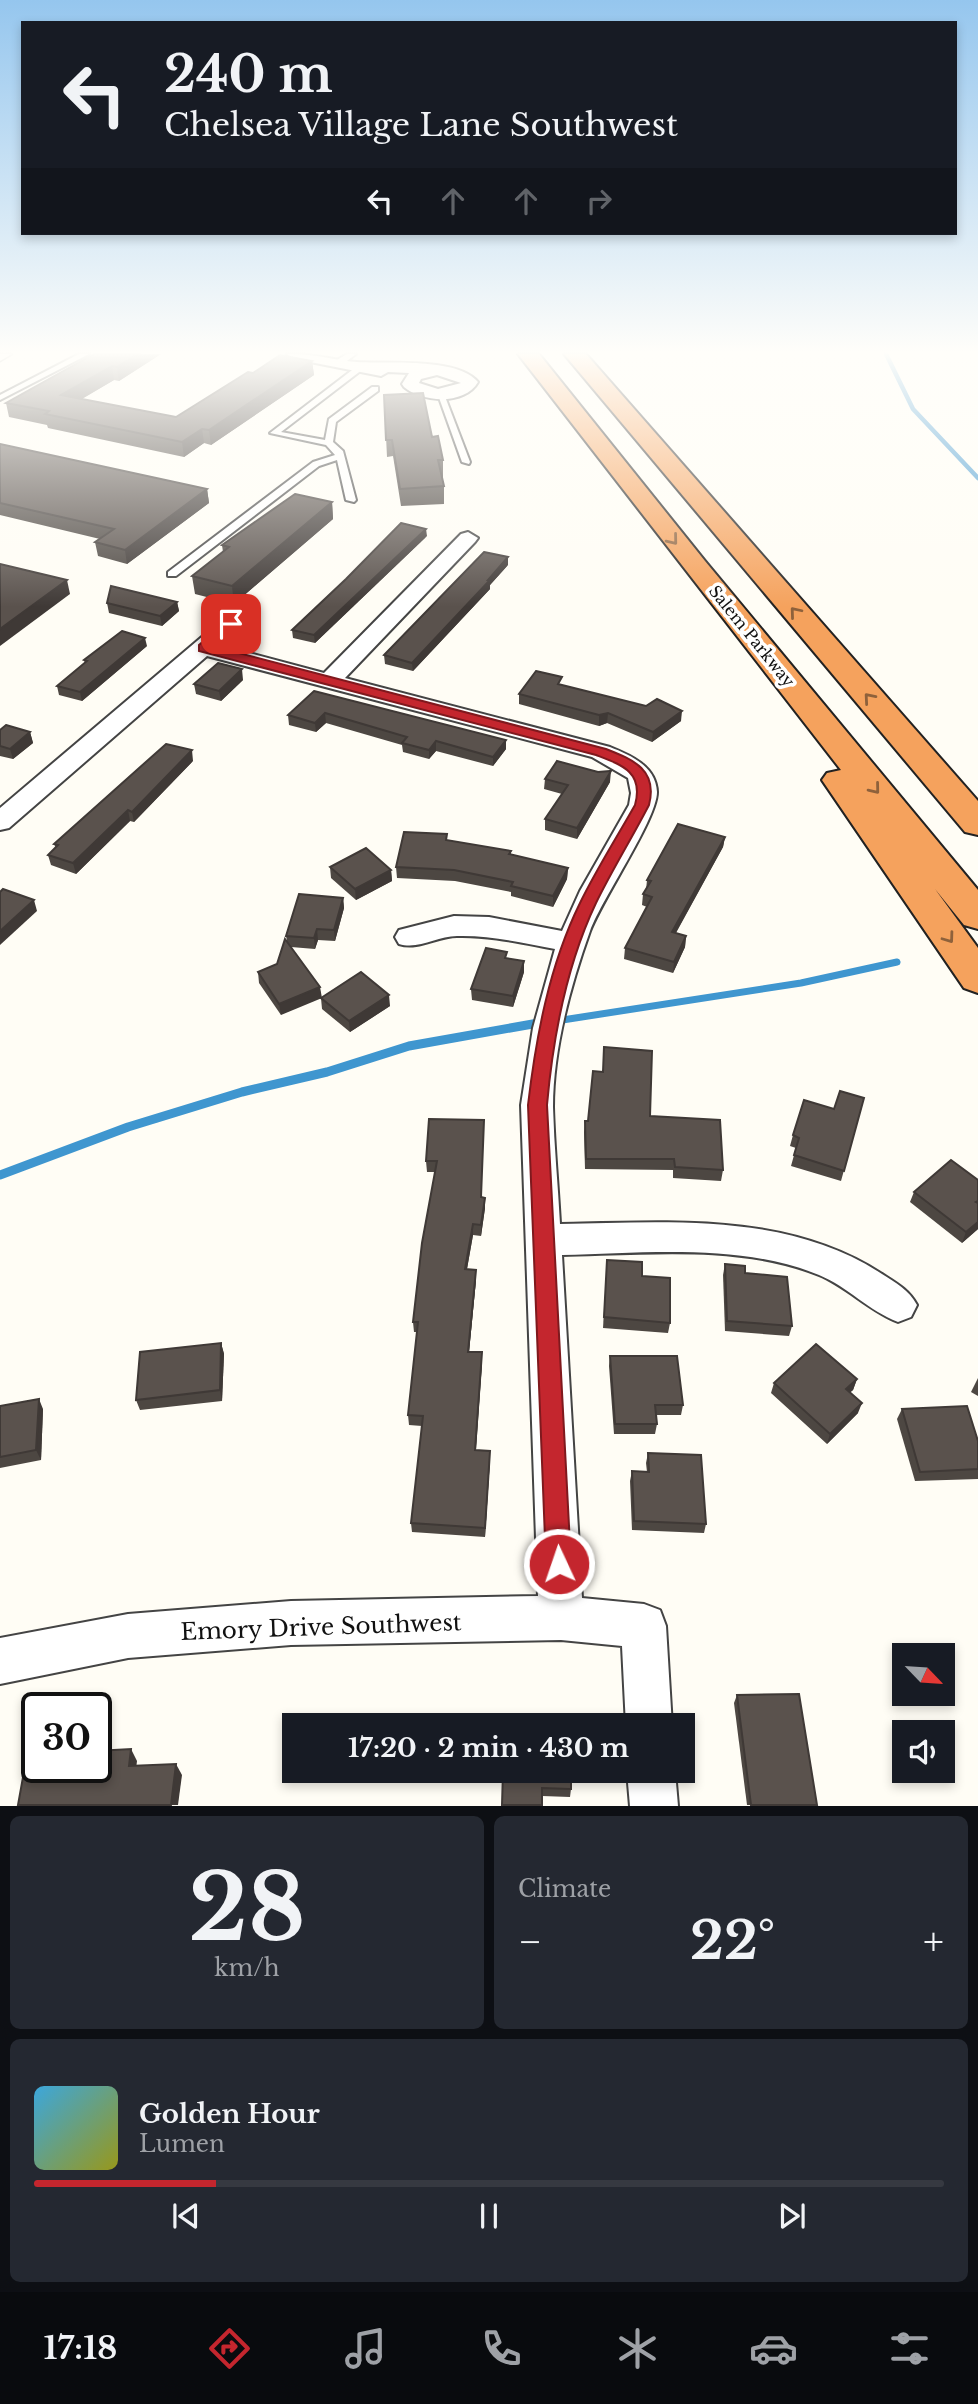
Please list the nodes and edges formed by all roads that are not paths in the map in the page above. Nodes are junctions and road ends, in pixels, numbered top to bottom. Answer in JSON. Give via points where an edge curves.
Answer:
{"nodes":[{"id":1,"x":303,"y":438,"type":"edge"},
{"id":2,"x":330,"y":438,"type":"edge"},
{"id":3,"x":457,"y":438,"type":"edge"},
{"id":4,"x":594,"y":438,"type":"edge"},
{"id":5,"x":647,"y":438,"type":"edge"},
{"id":6,"x":329,"y":443,"type":"junction"},
{"id":7,"x":340,"y":456,"type":"junction"},
{"id":8,"x":466,"y":462,"type":"dead end"},
{"id":9,"x":351,"y":500,"type":"dead end"},
{"id":10,"x":468,"y":538,"type":"dead end"},
{"id":11,"x":172,"y":574,"type":"dead end"},
{"id":12,"x":739,"y":622,"type":"junction"},
{"id":13,"x":231,"y":624,"type":"dead end"},
{"id":14,"x":203,"y":648,"type":"junction"},
{"id":15,"x":329,"y":681,"type":"junction"},
{"id":16,"x":0,"y":822,"type":"edge"},
{"id":17,"x":978,"y":824,"type":"edge"},
{"id":18,"x":978,"y":916,"type":"edge"},
{"id":19,"x":409,"y":937,"type":"dead end"},
{"id":20,"x":573,"y":943,"type":"junction"},
{"id":21,"x":978,"y":978,"type":"edge"},
{"id":22,"x":544,"y":1240,"type":"junction"},
{"id":23,"x":898,"y":1305,"type":"dead end"},
{"id":24,"x":561,"y":1618,"type":"junction"},
{"id":25,"x":0,"y":1661,"type":"edge"},
{"id":26,"x":648,"y":1713,"type":"edge"},
{"id":27,"x":652,"y":1783,"type":"edge"},
{"id":28,"x":654,"y":1805,"type":"edge"}],
"edges":[{"from":1,"to":6,"type":"lane"},
{"from":2,"to":6,"type":"lane"},
{"from":3,"to":8,"type":"lane"},
{"from":4,"to":12,"type":"highway","name":"Salem Parkway","one_way":true},
{"from":17,"to":5,"type":"highway","one_way":true},
{"from":6,"to":7,"type":"lane"},
{"from":7,"to":9,"type":"lane"},
{"from":7,"to":11,"type":"lane","via":[[316,464]]},
{"from":10,"to":15,"type":"street"},
{"from":12,"to":18,"type":"highway","name":"Salem Parkway","one_way":true},
{"from":12,"to":21,"type":"highway","one_way":true,"via":[[752,658]]},
{"from":13,"to":14,"type":"street"},
{"from":14,"to":15,"type":"street"},
{"from":14,"to":16,"type":"street"},
{"from":15,"to":20,"type":"street","via":[[601,752],[627,762],[641,776],[646,790],[642,805],[587,905]]},
{"from":19,"to":20,"type":"street","via":[[454,926],[489,927]]},
{"from":20,"to":22,"type":"street","via":[[543,1051],[537,1105]]},
{"from":22,"to":23,"type":"street","via":[[666,1238],[748,1244],[830,1263]]},
{"from":22,"to":24,"type":"street"},
{"from":24,"to":25,"type":"street","name":"Emory Drive Southwest","via":[[278,1624],[128,1636]]},
{"from":24,"to":26,"type":"street","name":"Emory Drive Southwest","via":[[644,1626]]},
{"from":27,"to":28,"type":"street"}]}
